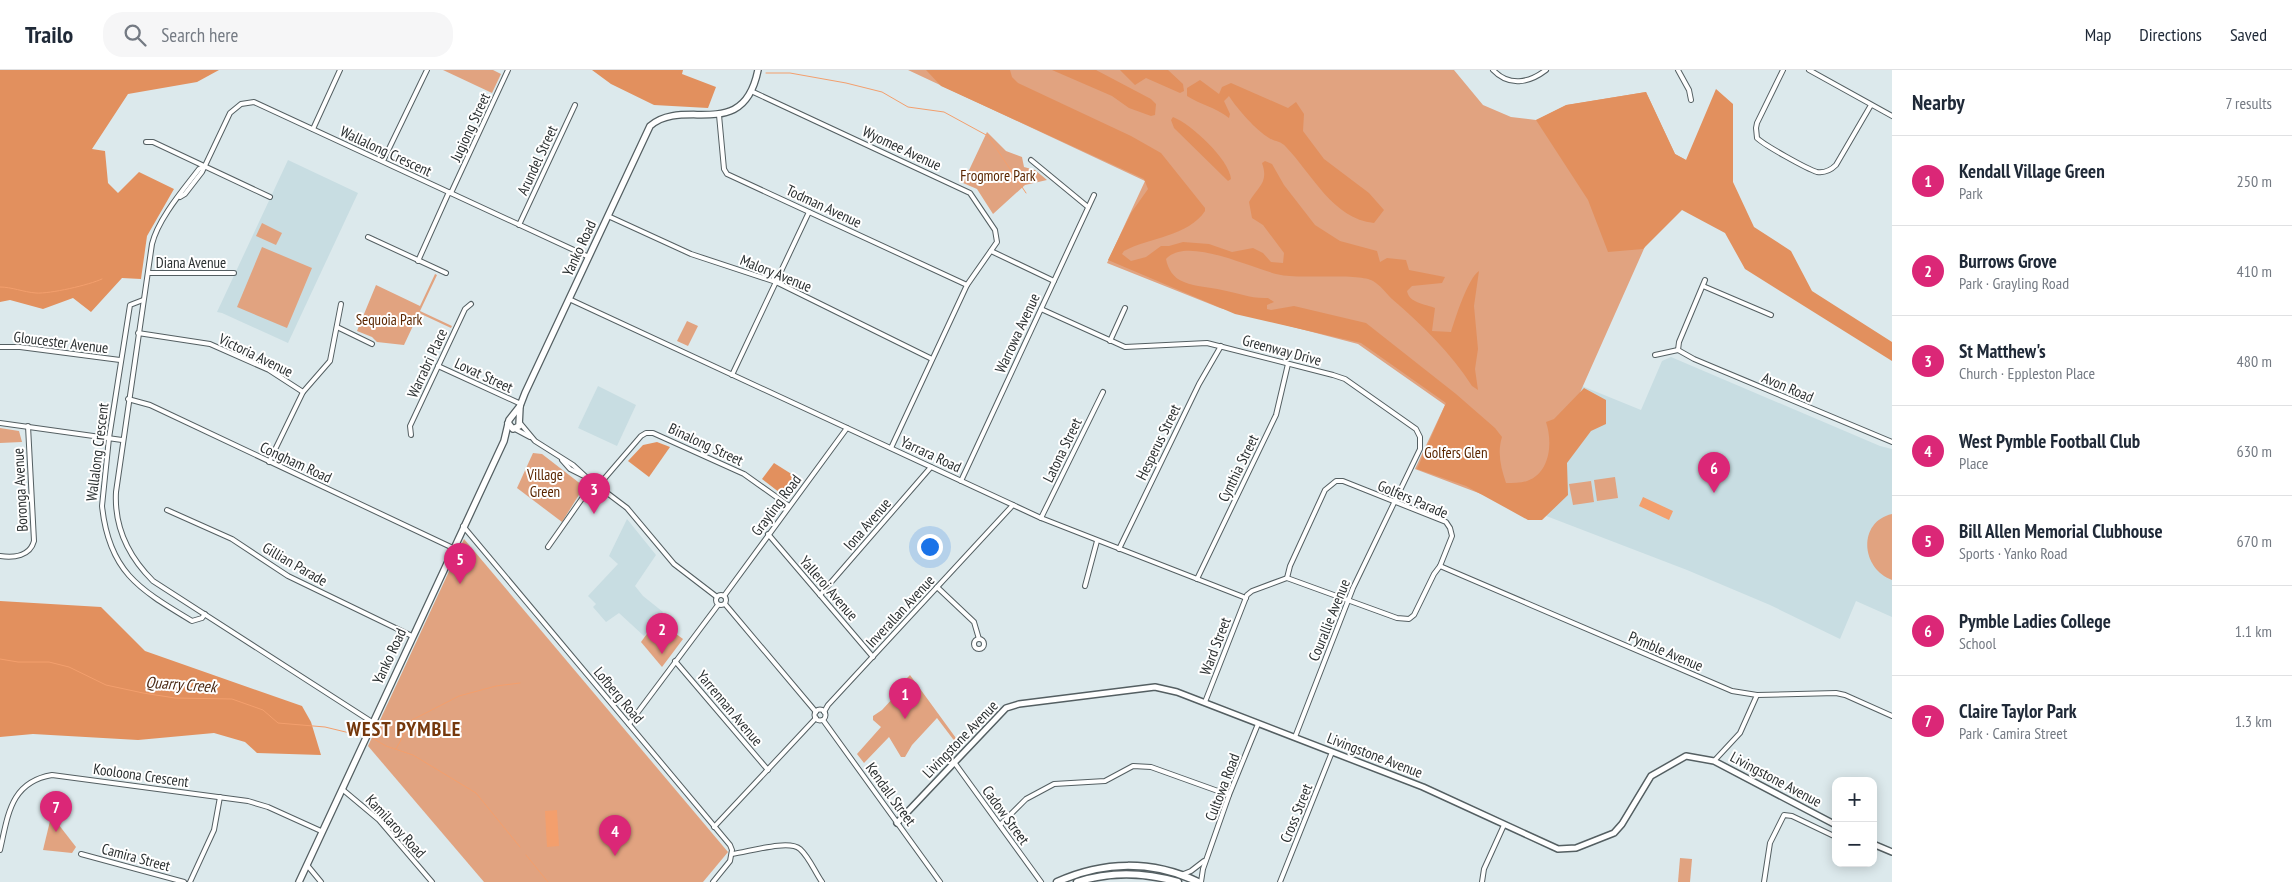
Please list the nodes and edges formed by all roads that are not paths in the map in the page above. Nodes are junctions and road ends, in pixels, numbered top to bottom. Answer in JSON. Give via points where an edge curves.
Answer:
{"nodes":[{"id":1,"x":340,"y":70,"type":"edge"},
{"id":2,"x":427,"y":70,"type":"edge"},
{"id":3,"x":508,"y":70,"type":"edge"},
{"id":4,"x":758,"y":70,"type":"edge"},
{"id":5,"x":1493,"y":70,"type":"edge"},
{"id":6,"x":1546,"y":70,"type":"edge"},
{"id":7,"x":1678,"y":70,"type":"edge"},
{"id":8,"x":1783,"y":70,"type":"edge"},
{"id":9,"x":1809,"y":70,"type":"edge"},
{"id":10,"x":751,"y":91,"type":"junction"},
{"id":11,"x":1691,"y":100,"type":"dead end"},
{"id":12,"x":575,"y":104,"type":"dead end"},
{"id":13,"x":1871,"y":104,"type":"junction"},
{"id":14,"x":719,"y":115,"type":"junction"},
{"id":15,"x":1892,"y":116,"type":"edge"},
{"id":16,"x":313,"y":129,"type":"junction"},
{"id":17,"x":146,"y":142,"type":"dead end"},
{"id":18,"x":1031,"y":160,"type":"dead end"},
{"id":19,"x":383,"y":161,"type":"junction"},
{"id":20,"x":203,"y":166,"type":"junction"},
{"id":21,"x":450,"y":193,"type":"junction"},
{"id":22,"x":1094,"y":195,"type":"dead end"},
{"id":23,"x":270,"y":197,"type":"dead end"},
{"id":24,"x":1088,"y":207,"type":"junction"},
{"id":25,"x":809,"y":212,"type":"junction"},
{"id":26,"x":608,"y":216,"type":"junction"},
{"id":27,"x":519,"y":225,"type":"junction"},
{"id":28,"x":368,"y":237,"type":"dead end"},
{"id":29,"x":991,"y":251,"type":"junction"},
{"id":30,"x":589,"y":256,"type":"junction"},
{"id":31,"x":418,"y":261,"type":"junction"},
{"id":32,"x":148,"y":273,"type":"junction"},
{"id":33,"x":234,"y":273,"type":"dead end"},
{"id":34,"x":446,"y":274,"type":"dead end"},
{"id":35,"x":1054,"y":280,"type":"junction"},
{"id":36,"x":1705,"y":280,"type":"dead end"},
{"id":37,"x":776,"y":282,"type":"junction"},
{"id":38,"x":967,"y":285,"type":"junction"},
{"id":39,"x":1703,"y":286,"type":"junction"},
{"id":40,"x":569,"y":299,"type":"junction"},
{"id":41,"x":143,"y":300,"type":"junction"},
{"id":42,"x":341,"y":304,"type":"dead end"},
{"id":43,"x":471,"y":304,"type":"dead end"},
{"id":44,"x":1125,"y":308,"type":"dead end"},
{"id":45,"x":1041,"y":309,"type":"junction"},
{"id":46,"x":1771,"y":315,"type":"dead end"},
{"id":47,"x":337,"y":327,"type":"junction"},
{"id":48,"x":138,"y":333,"type":"junction"},
{"id":49,"x":1110,"y":341,"type":"junction"},
{"id":50,"x":372,"y":344,"type":"dead end"},
{"id":51,"x":1221,"y":346,"type":"junction"},
{"id":52,"x":0,"y":347,"type":"edge"},
{"id":53,"x":1678,"y":350,"type":"junction"},
{"id":54,"x":1655,"y":355,"type":"dead end"},
{"id":55,"x":932,"y":359,"type":"junction"},
{"id":56,"x":120,"y":360,"type":"junction"},
{"id":57,"x":1288,"y":364,"type":"junction"},
{"id":58,"x":438,"y":366,"type":"junction"},
{"id":59,"x":732,"y":375,"type":"junction"},
{"id":60,"x":303,"y":392,"type":"junction"},
{"id":61,"x":1103,"y":392,"type":"dead end"},
{"id":62,"x":128,"y":399,"type":"junction"},
{"id":63,"x":520,"y":405,"type":"junction"},
{"id":64,"x":509,"y":421,"type":"junction"},
{"id":65,"x":520,"y":422,"type":"junction"},
{"id":66,"x":0,"y":423,"type":"edge"},
{"id":67,"x":28,"y":426,"type":"junction"},
{"id":68,"x":847,"y":428,"type":"junction"},
{"id":69,"x":515,"y":429,"type":"junction"},
{"id":70,"x":411,"y":435,"type":"dead end"},
{"id":71,"x":109,"y":438,"type":"junction"},
{"id":72,"x":532,"y":438,"type":"junction"},
{"id":73,"x":122,"y":440,"type":"junction"},
{"id":74,"x":504,"y":441,"type":"junction"},
{"id":75,"x":1892,"y":442,"type":"edge"},
{"id":76,"x":891,"y":448,"type":"junction"},
{"id":77,"x":269,"y":462,"type":"junction"},
{"id":78,"x":931,"y":467,"type":"junction"},
{"id":79,"x":961,"y":481,"type":"junction"},
{"id":80,"x":593,"y":483,"type":"junction"},
{"id":81,"x":598,"y":486,"type":"junction"},
{"id":82,"x":1393,"y":502,"type":"junction"},
{"id":83,"x":1013,"y":505,"type":"junction"},
{"id":84,"x":789,"y":506,"type":"junction"},
{"id":85,"x":167,"y":510,"type":"dead end"},
{"id":86,"x":1389,"y":515,"type":"joint"},
{"id":87,"x":1041,"y":518,"type":"junction"},
{"id":88,"x":463,"y":526,"type":"junction"},
{"id":89,"x":768,"y":534,"type":"junction"},
{"id":90,"x":1097,"y":541,"type":"junction"},
{"id":91,"x":548,"y":547,"type":"dead end"},
{"id":92,"x":453,"y":548,"type":"junction"},
{"id":93,"x":1119,"y":549,"type":"junction"},
{"id":94,"x":0,"y":556,"type":"edge"},
{"id":95,"x":1440,"y":566,"type":"junction"},
{"id":96,"x":1287,"y":578,"type":"junction"},
{"id":97,"x":1198,"y":579,"type":"junction"},
{"id":98,"x":1085,"y":586,"type":"dead end"},
{"id":99,"x":937,"y":587,"type":"junction"},
{"id":100,"x":724,"y":596,"type":"junction"},
{"id":101,"x":820,"y":596,"type":"junction"},
{"id":102,"x":717,"y":597,"type":"junction"},
{"id":103,"x":1246,"y":598,"type":"junction"},
{"id":104,"x":1350,"y":601,"type":"junction"},
{"id":105,"x":718,"y":604,"type":"junction"},
{"id":106,"x":725,"y":604,"type":"junction"},
{"id":107,"x":205,"y":614,"type":"junction"},
{"id":108,"x":412,"y":636,"type":"junction"},
{"id":109,"x":979,"y":639,"type":"dead end"},
{"id":110,"x":873,"y":657,"type":"junction"},
{"id":111,"x":675,"y":661,"type":"junction"},
{"id":112,"x":1757,"y":694,"type":"junction"},
{"id":113,"x":1205,"y":702,"type":"junction"},
{"id":114,"x":816,"y":712,"type":"junction"},
{"id":115,"x":824,"y":712,"type":"junction"},
{"id":116,"x":1892,"y":716,"type":"edge"},
{"id":117,"x":816,"y":718,"type":"junction"},
{"id":118,"x":823,"y":720,"type":"junction"},
{"id":119,"x":372,"y":722,"type":"junction"},
{"id":120,"x":629,"y":724,"type":"junction"},
{"id":121,"x":1258,"y":724,"type":"junction"},
{"id":122,"x":1295,"y":737,"type":"junction"},
{"id":123,"x":1332,"y":752,"type":"junction"},
{"id":124,"x":1714,"y":761,"type":"junction"},
{"id":125,"x":954,"y":762,"type":"junction"},
{"id":126,"x":768,"y":770,"type":"junction"},
{"id":127,"x":341,"y":788,"type":"junction"},
{"id":128,"x":1230,"y":795,"type":"junction"},
{"id":129,"x":220,"y":797,"type":"junction"},
{"id":130,"x":898,"y":823,"type":"junction"},
{"id":131,"x":1832,"y":823,"type":"edge"},
{"id":132,"x":1000,"y":825,"type":"junction"},
{"id":133,"x":1504,"y":825,"type":"junction"},
{"id":134,"x":714,"y":827,"type":"junction"},
{"id":135,"x":321,"y":832,"type":"junction"},
{"id":136,"x":1832,"y":835,"type":"edge"},
{"id":137,"x":1877,"y":846,"type":"edge"},
{"id":138,"x":0,"y":850,"type":"edge"},
{"id":139,"x":1892,"y":852,"type":"edge"},
{"id":140,"x":81,"y":854,"type":"dead end"},
{"id":141,"x":732,"y":854,"type":"junction"},
{"id":142,"x":1207,"y":858,"type":"junction"},
{"id":143,"x":306,"y":864,"type":"junction"},
{"id":144,"x":1181,"y":875,"type":"junction"},
{"id":145,"x":1159,"y":880,"type":"edge"},
{"id":146,"x":184,"y":882,"type":"edge"},
{"id":147,"x":190,"y":882,"type":"edge"},
{"id":148,"x":299,"y":882,"type":"edge"},
{"id":149,"x":322,"y":882,"type":"edge"},
{"id":150,"x":432,"y":882,"type":"edge"},
{"id":151,"x":713,"y":882,"type":"edge"},
{"id":152,"x":822,"y":882,"type":"edge"},
{"id":153,"x":940,"y":882,"type":"edge"},
{"id":154,"x":1041,"y":882,"type":"edge"},
{"id":155,"x":1057,"y":882,"type":"edge"},
{"id":156,"x":1077,"y":882,"type":"edge"},
{"id":157,"x":1178,"y":882,"type":"edge"},
{"id":158,"x":1200,"y":882,"type":"edge"},
{"id":159,"x":1280,"y":882,"type":"edge"},
{"id":160,"x":1482,"y":882,"type":"edge"},
{"id":161,"x":1764,"y":882,"type":"edge"}],
"edges":[{"from":1,"to":16,"type":"street"},
{"from":2,"to":19,"type":"street"},
{"from":3,"to":21,"type":"street","name":"Jugiong Street"},
{"from":4,"to":10,"type":"main road"},
{"from":5,"to":6,"type":"street","via":[[1502,78],[1520,82]]},
{"from":7,"to":11,"type":"street"},
{"from":8,"to":13,"type":"street","via":[[1757,123],[1758,138],[1817,172],[1827,171],[1836,165]]},
{"from":9,"to":13,"type":"street"},
{"from":10,"to":14,"type":"main road","via":[[737,106]]},
{"from":10,"to":29,"type":"street","name":"Wyomee Avenue","via":[[970,193],[998,234]]},
{"from":12,"to":27,"type":"street","name":"Arundel Street"},
{"from":13,"to":15,"type":"street"},
{"from":14,"to":25,"type":"street","name":"Todman Avenue","via":[[725,172]]},
{"from":14,"to":26,"type":"main road","name":"Yanko Road","via":[[676,114],[661,118],[650,126]]},
{"from":16,"to":19,"type":"street","name":"Wallalong Crescent"},
{"from":16,"to":20,"type":"street","name":"Wallalong Crescent","via":[[258,103],[241,104],[230,113]]},
{"from":17,"to":20,"type":"street","via":[[153,142]]},
{"from":18,"to":24,"type":"street"},
{"from":19,"to":21,"type":"street","name":"Wallalong Crescent"},
{"from":20,"to":23,"type":"street"},
{"from":20,"to":32,"type":"street","name":"Wallalong Crescent","via":[[155,234]]},
{"from":21,"to":27,"type":"street","name":"Wallalong Crescent"},
{"from":21,"to":31,"type":"street","name":"Jugiong Street"},
{"from":22,"to":24,"type":"street","name":"Warrowa Avenue"},
{"from":24,"to":35,"type":"street","name":"Warrowa Avenue"},
{"from":25,"to":37,"type":"street"},
{"from":25,"to":38,"type":"street","name":"Todman Avenue"},
{"from":26,"to":30,"type":"main road","name":"Yanko Road"},
{"from":26,"to":37,"type":"street","name":"Malory Avenue","via":[[691,254]]},
{"from":27,"to":30,"type":"street","name":"Wallalong Crescent"},
{"from":28,"to":31,"type":"street"},
{"from":29,"to":35,"type":"street"},
{"from":29,"to":38,"type":"street","name":"Wyomee Avenue"},
{"from":30,"to":40,"type":"main road","name":"Yanko Road"},
{"from":31,"to":34,"type":"street"},
{"from":32,"to":33,"type":"street","name":"Diana Avenue"},
{"from":32,"to":41,"type":"street","name":"Wallalong Crescent"},
{"from":35,"to":45,"type":"street","name":"Warrowa Avenue"},
{"from":36,"to":39,"type":"street"},
{"from":37,"to":55,"type":"street","name":"Malory Avenue"},
{"from":37,"to":59,"type":"street"},
{"from":38,"to":55,"type":"street","name":"Wyomee Avenue"},
{"from":39,"to":46,"type":"street"},
{"from":39,"to":53,"type":"street"},
{"from":40,"to":59,"type":"street","name":"Yarrara Road"},
{"from":40,"to":63,"type":"main road","name":"Yanko Road"},
{"from":41,"to":48,"type":"street","name":"Wallalong Crescent"},
{"from":41,"to":56,"type":"street","name":"Wallalong Crescent","via":[[130,305]]},
{"from":42,"to":47,"type":"street"},
{"from":43,"to":58,"type":"street","name":"Warrabri Place"},
{"from":44,"to":49,"type":"street"},
{"from":45,"to":49,"type":"street","name":"Greenway Drive"},
{"from":45,"to":79,"type":"street","name":"Warrowa Avenue"},
{"from":47,"to":50,"type":"street"},
{"from":47,"to":60,"type":"street","via":[[330,361]]},
{"from":48,"to":60,"type":"street","name":"Victoria Avenue","via":[[210,344],[268,370]]},
{"from":48,"to":62,"type":"street","name":"Wallalong Crescent"},
{"from":49,"to":51,"type":"street","name":"Greenway Drive","via":[[1125,347],[1207,343]]},
{"from":51,"to":57,"type":"street","name":"Greenway Drive"},
{"from":51,"to":93,"type":"street","name":"Hesperus Street","via":[[1199,384]]},
{"from":52,"to":56,"type":"street","name":"Gloucester Avenue"},
{"from":53,"to":54,"type":"street"},
{"from":53,"to":75,"type":"street","name":"Avon Road"},
{"from":55,"to":76,"type":"street","name":"Wyomee Avenue"},
{"from":56,"to":71,"type":"street","name":"Wallalong Crescent"},
{"from":57,"to":82,"type":"street","name":"Greenway Drive","via":[[1345,379],[1416,428],[1420,449]]},
{"from":57,"to":97,"type":"street","name":"Cynthia Street","via":[[1276,415]]},
{"from":58,"to":63,"type":"street","name":"Lovat Street"},
{"from":58,"to":70,"type":"street","name":"Warrabri Place","via":[[410,426]]},
{"from":59,"to":68,"type":"street","name":"Yarrara Road"},
{"from":60,"to":77,"type":"street"},
{"from":61,"to":87,"type":"street","name":"Latona Street"},
{"from":62,"to":73,"type":"street","name":"Wallalong Crescent"},
{"from":62,"to":77,"type":"street","name":"Congham Road","via":[[150,405]]},
{"from":63,"to":64,"type":"main road","name":"Yanko Road"},
{"from":63,"to":65,"type":"main road","name":"Yanko Road"},
{"from":64,"to":65,"type":"main road","via":[[516,418]]},
{"from":64,"to":69,"type":"main road","via":[[510,428]]},
{"from":64,"to":74,"type":"main road","name":"Yanko Road"},
{"from":65,"to":69,"type":"main road","name":"Yanko Road"},
{"from":65,"to":72,"type":"street"},
{"from":66,"to":67,"type":"street","name":"Boronga Avenue"},
{"from":67,"to":71,"type":"street","name":"Boronga Avenue"},
{"from":67,"to":94,"type":"street","name":"Boronga Avenue","via":[[33,546],[24,554]]},
{"from":68,"to":76,"type":"street","name":"Yarrara Road"},
{"from":68,"to":84,"type":"street","name":"Grayling Road"},
{"from":69,"to":72,"type":"street"},
{"from":69,"to":74,"type":"main road","name":"Yanko Road"},
{"from":71,"to":73,"type":"street","name":"Boronga Avenue"},
{"from":71,"to":107,"type":"street","name":"Wallalong Crescent","via":[[102,506],[105,530],[118,563],[146,592],[192,622]]},
{"from":72,"to":80,"type":"street","via":[[573,465]]},
{"from":73,"to":107,"type":"street","name":"Wallalong Crescent","via":[[115,504],[123,540],[153,582]]},
{"from":74,"to":88,"type":"main road","name":"Yanko Road"},
{"from":76,"to":78,"type":"street","name":"Yarrara Road"},
{"from":77,"to":92,"type":"street","name":"Congham Road"},
{"from":78,"to":79,"type":"street","name":"Yarrara Road"},
{"from":78,"to":101,"type":"street","name":"Iona Avenue"},
{"from":79,"to":83,"type":"street","name":"Yarrara Road"},
{"from":80,"to":81,"type":"street"},
{"from":80,"to":91,"type":"street"},
{"from":81,"to":84,"type":"street","name":"Binalong Street","via":[[641,436],[654,433],[744,474]]},
{"from":81,"to":102,"type":"street","via":[[627,508],[674,564]]},
{"from":82,"to":86,"type":"street","name":"Greenway Drive"},
{"from":82,"to":95,"type":"street","name":"Golfers Parade","via":[[1446,522],[1452,536]]},
{"from":82,"to":96,"type":"street","name":"Golfers Parade","via":[[1343,482],[1330,484]]},
{"from":83,"to":87,"type":"street","name":"Yarrara Road"},
{"from":83,"to":99,"type":"street","name":"Inverallan Avenue"},
{"from":84,"to":89,"type":"street","name":"Grayling Road"},
{"from":85,"to":108,"type":"street","name":"Gillian Parade","via":[[232,540],[288,576]]},
{"from":86,"to":104,"type":"street","name":"Courallie Avenue","via":[[1353,588]]},
{"from":87,"to":90,"type":"street","name":"Yarrara Road"},
{"from":88,"to":92,"type":"main road","name":"Yanko Road"},
{"from":88,"to":120,"type":"street","name":"Lofberg Road"},
{"from":89,"to":100,"type":"street","name":"Grayling Road"},
{"from":89,"to":101,"type":"street","name":"Yalleroi Avenue"},
{"from":90,"to":93,"type":"street","name":"Yarrara Road"},
{"from":90,"to":98,"type":"street"},
{"from":92,"to":108,"type":"main road","name":"Yanko Road"},
{"from":93,"to":97,"type":"street","name":"Yarrara Road"},
{"from":95,"to":104,"type":"street","name":"Golfers Parade","via":[[1409,619],[1397,618]]},
{"from":95,"to":112,"type":"street","name":"Pymble Avenue","via":[[1732,691]]},
{"from":96,"to":103,"type":"street","via":[[1252,591]]},
{"from":96,"to":104,"type":"street","name":"Golfers Parade"},
{"from":97,"to":103,"type":"street","name":"Yarrara Road"},
{"from":99,"to":109,"type":"street","via":[[974,622]]},
{"from":99,"to":110,"type":"street","name":"Inverallan Avenue"},
{"from":100,"to":102,"type":"street"},
{"from":100,"to":106,"type":"street"},
{"from":101,"to":110,"type":"street","name":"Yalleroi Avenue"},
{"from":102,"to":105,"type":"street"},
{"from":103,"to":113,"type":"street","name":"Ward Street"},
{"from":104,"to":122,"type":"street","name":"Courallie Avenue"},
{"from":105,"to":106,"type":"street"},
{"from":105,"to":111,"type":"street"},
{"from":106,"to":114,"type":"street"},
{"from":107,"to":119,"type":"street","name":"Wallalong Crescent"},
{"from":108,"to":119,"type":"main road","name":"Yanko Road"},
{"from":110,"to":115,"type":"street","name":"Inverallan Avenue"},
{"from":111,"to":120,"type":"street"},
{"from":111,"to":126,"type":"street","name":"Yarrennan Avenue"},
{"from":112,"to":116,"type":"street","name":"Pymble Avenue","via":[[1845,694]]},
{"from":112,"to":124,"type":"street","via":[[1740,733]]},
{"from":113,"to":121,"type":"street","name":"Livingstone Avenue"},
{"from":113,"to":125,"type":"street","name":"Livingstone Avenue","via":[[1168,688],[1154,687],[1019,704],[1003,710]]},
{"from":114,"to":115,"type":"street"},
{"from":114,"to":117,"type":"street"},
{"from":115,"to":118,"type":"street"},
{"from":117,"to":118,"type":"street"},
{"from":117,"to":126,"type":"street"},
{"from":118,"to":130,"type":"street","name":"Kendall Street"},
{"from":119,"to":127,"type":"main road","name":"Yanko Road"},
{"from":120,"to":134,"type":"street","name":"Lofberg Road"},
{"from":121,"to":122,"type":"street","name":"Livingstone Avenue"},
{"from":121,"to":128,"type":"street","name":"Cultowa Road"},
{"from":122,"to":123,"type":"street","name":"Livingstone Avenue"},
{"from":123,"to":133,"type":"street","name":"Livingstone Avenue","via":[[1423,787]]},
{"from":123,"to":159,"type":"street","name":"Cross Street"},
{"from":124,"to":131,"type":"street","name":"Livingstone Avenue"},
{"from":124,"to":133,"type":"street","name":"Livingstone Avenue","via":[[1686,756],[1657,771],[1648,779],[1619,829],[1576,848],[1558,848]]},
{"from":125,"to":130,"type":"street","name":"Livingstone Avenue"},
{"from":125,"to":132,"type":"street","name":"Cadow Street"},
{"from":126,"to":134,"type":"street"},
{"from":127,"to":135,"type":"main road","name":"Yanko Road"},
{"from":127,"to":150,"type":"street","name":"Kamilaroy Road","via":[[379,820]]},
{"from":128,"to":132,"type":"street","via":[[1151,767],[1133,766],[1105,781],[1054,784],[1026,799]]},
{"from":128,"to":142,"type":"street","name":"Cultowa Road"},
{"from":129,"to":135,"type":"street","name":"Kooloona Crescent","via":[[258,804]]},
{"from":129,"to":138,"type":"street","name":"Kooloona Crescent","via":[[60,775],[45,776],[25,786],[14,799]]},
{"from":129,"to":147,"type":"street","via":[[214,830]]},
{"from":130,"to":153,"type":"street","name":"Kendall Street"},
{"from":132,"to":154,"type":"street","name":"Cadow Street"},
{"from":133,"to":160,"type":"street","via":[[1484,869]]},
{"from":134,"to":141,"type":"street","name":"Lofberg Road","via":[[732,848]]},
{"from":135,"to":143,"type":"main road","name":"Yanko Road"},
{"from":136,"to":161,"type":"street","via":[[1784,815],[1769,848]]},
{"from":137,"to":139,"type":"street"},
{"from":140,"to":146,"type":"street","name":"Camira Street"},
{"from":141,"to":151,"type":"street"},
{"from":141,"to":152,"type":"street","via":[[795,846],[803,851]]},
{"from":142,"to":144,"type":"street"},
{"from":142,"to":158,"type":"street","name":"Cultowa Road"},
{"from":143,"to":148,"type":"main road","name":"Yanko Road"},
{"from":143,"to":149,"type":"street"},
{"from":144,"to":155,"type":"highway","via":[[1150,867],[1119,866],[1082,872]]},
{"from":144,"to":158,"type":"highway"},
{"from":145,"to":156,"type":"highway","via":[[1120,874]]},
{"from":145,"to":157,"type":"highway"}]}
